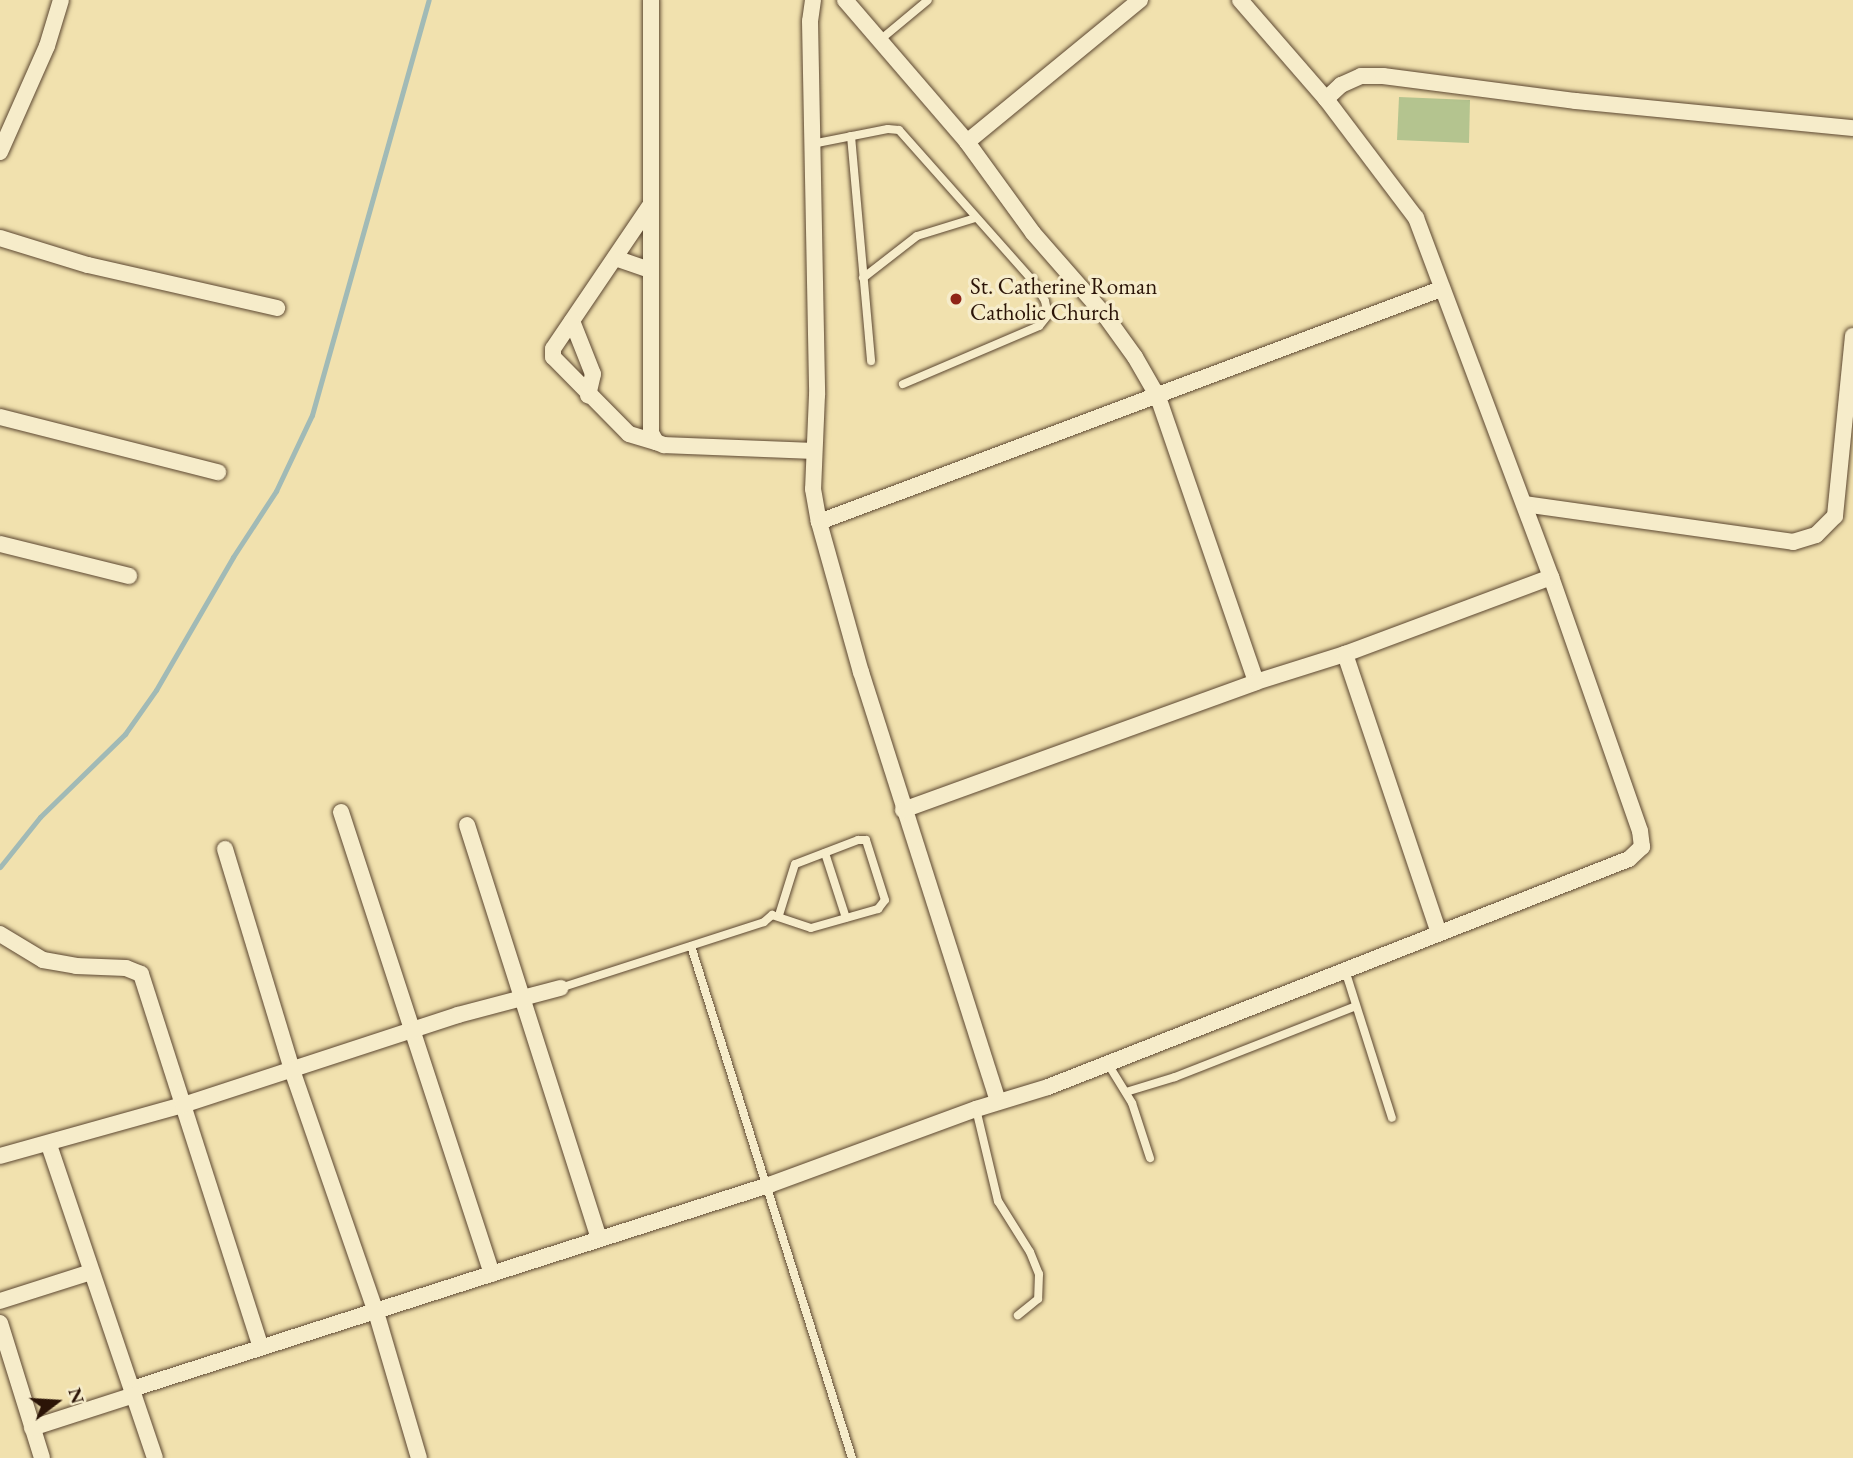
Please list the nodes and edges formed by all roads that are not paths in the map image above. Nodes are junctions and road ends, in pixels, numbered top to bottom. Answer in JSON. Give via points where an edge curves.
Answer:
{"nodes":[{"id":1,"x":61,"y":0,"type":"edge"},
{"id":2,"x":651,"y":0,"type":"edge"},
{"id":3,"x":813,"y":0,"type":"edge"},
{"id":4,"x":845,"y":0,"type":"edge"},
{"id":5,"x":928,"y":0,"type":"edge"},
{"id":6,"x":1140,"y":0,"type":"edge"},
{"id":7,"x":1240,"y":0,"type":"edge"},
{"id":8,"x":880,"y":40,"type":"junction"},
{"id":9,"x":1326,"y":99,"type":"junction"},
{"id":10,"x":1853,"y":128,"type":"edge"},
{"id":11,"x":851,"y":136,"type":"junction"},
{"id":12,"x":967,"y":142,"type":"junction"},
{"id":13,"x":812,"y":144,"type":"junction"},
{"id":14,"x":0,"y":152,"type":"edge"},
{"id":15,"x":649,"y":207,"type":"junction"},
{"id":16,"x":975,"y":218,"type":"junction"},
{"id":17,"x":0,"y":238,"type":"edge"},
{"id":18,"x":615,"y":258,"type":"junction"},
{"id":19,"x":649,"y":270,"type":"junction"},
{"id":20,"x":863,"y":278,"type":"junction"},
{"id":21,"x":1441,"y":289,"type":"junction"},
{"id":22,"x":277,"y":308,"type":"dead end"},
{"id":23,"x":572,"y":321,"type":"junction"},
{"id":24,"x":1853,"y":336,"type":"edge"},
{"id":25,"x":871,"y":361,"type":"dead end"},
{"id":26,"x":903,"y":384,"type":"dead end"},
{"id":27,"x":588,"y":395,"type":"junction"},
{"id":28,"x":1158,"y":397,"type":"junction"},
{"id":29,"x":0,"y":416,"type":"edge"},
{"id":30,"x":656,"y":442,"type":"junction"},
{"id":31,"x":813,"y":451,"type":"junction"},
{"id":32,"x":218,"y":472,"type":"dead end"},
{"id":33,"x":1524,"y":504,"type":"junction"},
{"id":34,"x":819,"y":522,"type":"junction"},
{"id":35,"x":0,"y":544,"type":"edge"},
{"id":36,"x":129,"y":576,"type":"dead end"},
{"id":37,"x":1551,"y":577,"type":"junction"},
{"id":38,"x":1345,"y":654,"type":"junction"},
{"id":39,"x":1256,"y":682,"type":"junction"},
{"id":40,"x":902,"y":810,"type":"junction"},
{"id":41,"x":341,"y":812,"type":"dead end"},
{"id":42,"x":467,"y":825,"type":"dead end"},
{"id":43,"x":225,"y":849,"type":"dead end"},
{"id":44,"x":825,"y":852,"type":"junction"},
{"id":45,"x":779,"y":915,"type":"junction"},
{"id":46,"x":846,"y":918,"type":"junction"},
{"id":47,"x":1438,"y":933,"type":"junction"},
{"id":48,"x":0,"y":934,"type":"edge"},
{"id":49,"x":691,"y":946,"type":"junction"},
{"id":50,"x":1345,"y":970,"type":"junction"},
{"id":51,"x":560,"y":988,"type":"joint"},
{"id":52,"x":523,"y":999,"type":"junction"},
{"id":53,"x":1356,"y":1006,"type":"junction"},
{"id":54,"x":411,"y":1031,"type":"junction"},
{"id":55,"x":1108,"y":1064,"type":"junction"},
{"id":56,"x":292,"y":1070,"type":"junction"},
{"id":57,"x":1126,"y":1092,"type":"junction"},
{"id":58,"x":998,"y":1102,"type":"junction"},
{"id":59,"x":183,"y":1105,"type":"junction"},
{"id":60,"x":976,"y":1109,"type":"junction"},
{"id":61,"x":1392,"y":1118,"type":"dead end"},
{"id":62,"x":49,"y":1145,"type":"junction"},
{"id":63,"x":0,"y":1156,"type":"edge"},
{"id":64,"x":1150,"y":1158,"type":"dead end"},
{"id":65,"x":769,"y":1185,"type":"junction"},
{"id":66,"x":599,"y":1238,"type":"junction"},
{"id":67,"x":92,"y":1272,"type":"junction"},
{"id":68,"x":492,"y":1274,"type":"junction"},
{"id":69,"x":0,"y":1301,"type":"edge"},
{"id":70,"x":376,"y":1312,"type":"junction"},
{"id":71,"x":1018,"y":1315,"type":"dead end"},
{"id":72,"x":0,"y":1322,"type":"edge"},
{"id":73,"x":261,"y":1348,"type":"junction"},
{"id":74,"x":133,"y":1392,"type":"junction"},
{"id":75,"x":32,"y":1428,"type":"junction"},
{"id":76,"x":42,"y":1458,"type":"edge"},
{"id":77,"x":155,"y":1458,"type":"edge"},
{"id":78,"x":419,"y":1458,"type":"edge"},
{"id":79,"x":852,"y":1458,"type":"edge"}],
"edges":[{"from":1,"to":14,"type":"street","via":[[47,46]]},
{"from":2,"to":15,"type":"street"},
{"from":3,"to":13,"type":"street"},
{"from":4,"to":8,"type":"street"},
{"from":5,"to":8,"type":"lane"},
{"from":6,"to":12,"type":"street"},
{"from":7,"to":9,"type":"street"},
{"from":8,"to":12,"type":"street"},
{"from":9,"to":10,"type":"street","via":[[1361,76],[1383,76],[1576,101]]},
{"from":9,"to":21,"type":"street","via":[[1408,204]]},
{"from":11,"to":13,"type":"lane"},
{"from":11,"to":16,"type":"lane","via":[[899,130]]},
{"from":11,"to":20,"type":"lane"},
{"from":12,"to":28,"type":"street","via":[[1033,233],[1104,314]]},
{"from":13,"to":31,"type":"street","via":[[817,395]]},
{"from":15,"to":18,"type":"street"},
{"from":15,"to":19,"type":"street"},
{"from":16,"to":20,"type":"lane","via":[[917,236]]},
{"from":16,"to":26,"type":"lane","via":[[1033,281],[1048,315],[1039,326]]},
{"from":17,"to":22,"type":"street","via":[[88,265]]},
{"from":18,"to":19,"type":"street"},
{"from":18,"to":23,"type":"street"},
{"from":19,"to":30,"type":"street","via":[[650,423]]},
{"from":20,"to":25,"type":"lane"},
{"from":21,"to":28,"type":"street"},
{"from":21,"to":33,"type":"street"},
{"from":23,"to":27,"type":"street","via":[[593,374]]},
{"from":23,"to":27,"type":"street","via":[[553,349],[553,357]]},
{"from":24,"to":33,"type":"street","via":[[1835,516],[1816,536],[1793,542]]},
{"from":27,"to":30,"type":"street","via":[[629,434]]},
{"from":28,"to":34,"type":"street"},
{"from":28,"to":39,"type":"street"},
{"from":29,"to":32,"type":"street"},
{"from":30,"to":31,"type":"street"},
{"from":31,"to":34,"type":"street"},
{"from":33,"to":37,"type":"street"},
{"from":34,"to":40,"type":"street"},
{"from":35,"to":36,"type":"street"},
{"from":37,"to":38,"type":"street"},
{"from":37,"to":47,"type":"street","via":[[1642,847],[1629,859]]},
{"from":38,"to":39,"type":"street"},
{"from":38,"to":47,"type":"street"},
{"from":39,"to":40,"type":"street"},
{"from":40,"to":58,"type":"street"},
{"from":41,"to":54,"type":"street"},
{"from":42,"to":52,"type":"street"},
{"from":43,"to":56,"type":"street"},
{"from":44,"to":45,"type":"lane","via":[[795,864]]},
{"from":44,"to":46,"type":"lane"},
{"from":44,"to":46,"type":"lane","via":[[863,839],[870,852],[884,905]]},
{"from":45,"to":46,"type":"lane","via":[[811,928]]},
{"from":45,"to":49,"type":"lane"},
{"from":47,"to":50,"type":"street"},
{"from":48,"to":59,"type":"street","via":[[43,960],[126,968],[141,974]]},
{"from":49,"to":51,"type":"lane"},
{"from":49,"to":65,"type":"lane"},
{"from":50,"to":53,"type":"lane"},
{"from":50,"to":55,"type":"street"},
{"from":51,"to":52,"type":"street"},
{"from":52,"to":54,"type":"street"},
{"from":52,"to":66,"type":"street"},
{"from":53,"to":57,"type":"lane"},
{"from":53,"to":61,"type":"lane"},
{"from":54,"to":56,"type":"street"},
{"from":54,"to":68,"type":"street"},
{"from":55,"to":57,"type":"lane"},
{"from":55,"to":58,"type":"street"},
{"from":56,"to":59,"type":"street"},
{"from":56,"to":70,"type":"street"},
{"from":57,"to":64,"type":"lane"},
{"from":58,"to":60,"type":"street"},
{"from":59,"to":62,"type":"street"},
{"from":59,"to":73,"type":"street"},
{"from":60,"to":65,"type":"street"},
{"from":60,"to":71,"type":"lane","via":[[998,1201],[1039,1274],[1038,1299]]},
{"from":62,"to":63,"type":"street"},
{"from":62,"to":67,"type":"street"},
{"from":65,"to":66,"type":"street"},
{"from":65,"to":79,"type":"lane"},
{"from":66,"to":68,"type":"street"},
{"from":67,"to":69,"type":"street"},
{"from":67,"to":74,"type":"street"},
{"from":68,"to":70,"type":"street"},
{"from":70,"to":73,"type":"street"},
{"from":70,"to":78,"type":"street"},
{"from":72,"to":75,"type":"street"},
{"from":73,"to":74,"type":"street"},
{"from":74,"to":75,"type":"street"},
{"from":74,"to":77,"type":"street"},
{"from":75,"to":76,"type":"street"}]}
